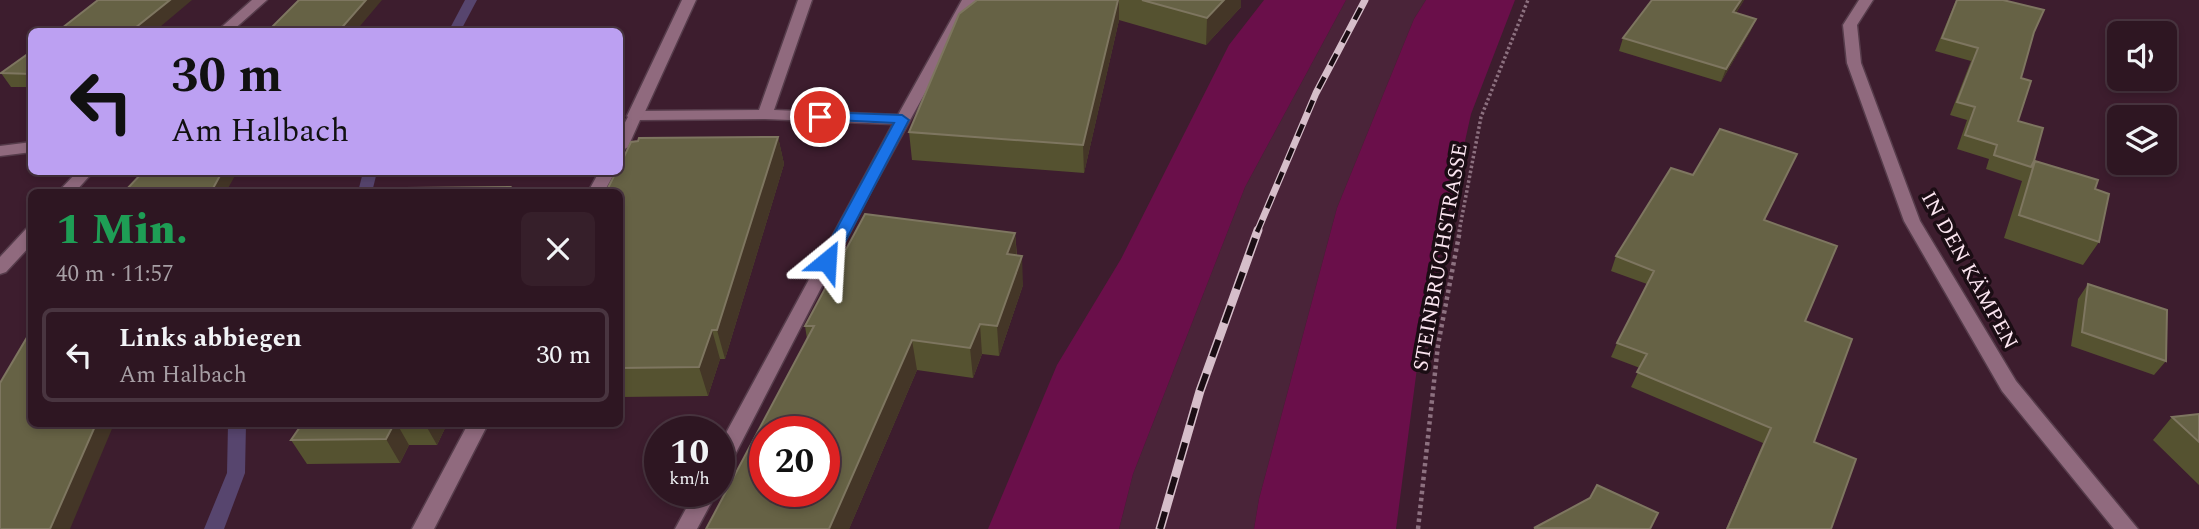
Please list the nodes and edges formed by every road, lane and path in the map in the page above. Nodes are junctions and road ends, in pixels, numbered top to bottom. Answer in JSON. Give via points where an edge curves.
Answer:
{"nodes":[{"id":1,"x":260,"y":0,"type":"edge"},
{"id":2,"x":689,"y":0,"type":"edge"},
{"id":3,"x":805,"y":0,"type":"edge"},
{"id":4,"x":969,"y":0,"type":"edge"},
{"id":5,"x":1528,"y":0,"type":"edge"},
{"id":6,"x":1866,"y":0,"type":"edge"},
{"id":7,"x":227,"y":28,"type":"edge"},
{"id":8,"x":765,"y":114,"type":"junction"},
{"id":9,"x":635,"y":116,"type":"junction"},
{"id":10,"x":902,"y":120,"type":"junction"},
{"id":11,"x":623,"y":141,"type":"edge"},
{"id":12,"x":28,"y":148,"type":"edge"},
{"id":13,"x":0,"y":151,"type":"edge"},
{"id":14,"x":82,"y":175,"type":"edge"},
{"id":15,"x":69,"y":189,"type":"edge"},
{"id":16,"x":28,"y":237,"type":"edge"},
{"id":17,"x":0,"y":268,"type":"edge"},
{"id":18,"x":476,"y":427,"type":"edge"},
{"id":19,"x":735,"y":436,"type":"edge"},
{"id":20,"x":698,"y":507,"type":"edge"},
{"id":21,"x":423,"y":529,"type":"edge"},
{"id":22,"x":686,"y":529,"type":"edge"},
{"id":23,"x":1418,"y":529,"type":"edge"},
{"id":24,"x":2127,"y":529,"type":"edge"}],
"edges":[{"from":1,"to":7,"type":"street"},
{"from":2,"to":9,"type":"street"},
{"from":3,"to":8,"type":"street"},
{"from":4,"to":10,"type":"street"},
{"from":5,"to":23,"type":"path","name":"STEINBRUCHSTRASSE","via":[[1481,117],[1438,345]]},
{"from":6,"to":24,"type":"street","name":"IN DEN KÄMPEN","via":[[1850,25],[1854,64],[1912,221],[2009,386]]},
{"from":8,"to":9,"type":"street"},
{"from":8,"to":10,"type":"street"},
{"from":9,"to":11,"type":"street"},
{"from":10,"to":19,"type":"street"},
{"from":12,"to":13,"type":"street"},
{"from":14,"to":15,"type":"street"},
{"from":16,"to":17,"type":"street"},
{"from":18,"to":21,"type":"street"},
{"from":20,"to":22,"type":"street"}]}
